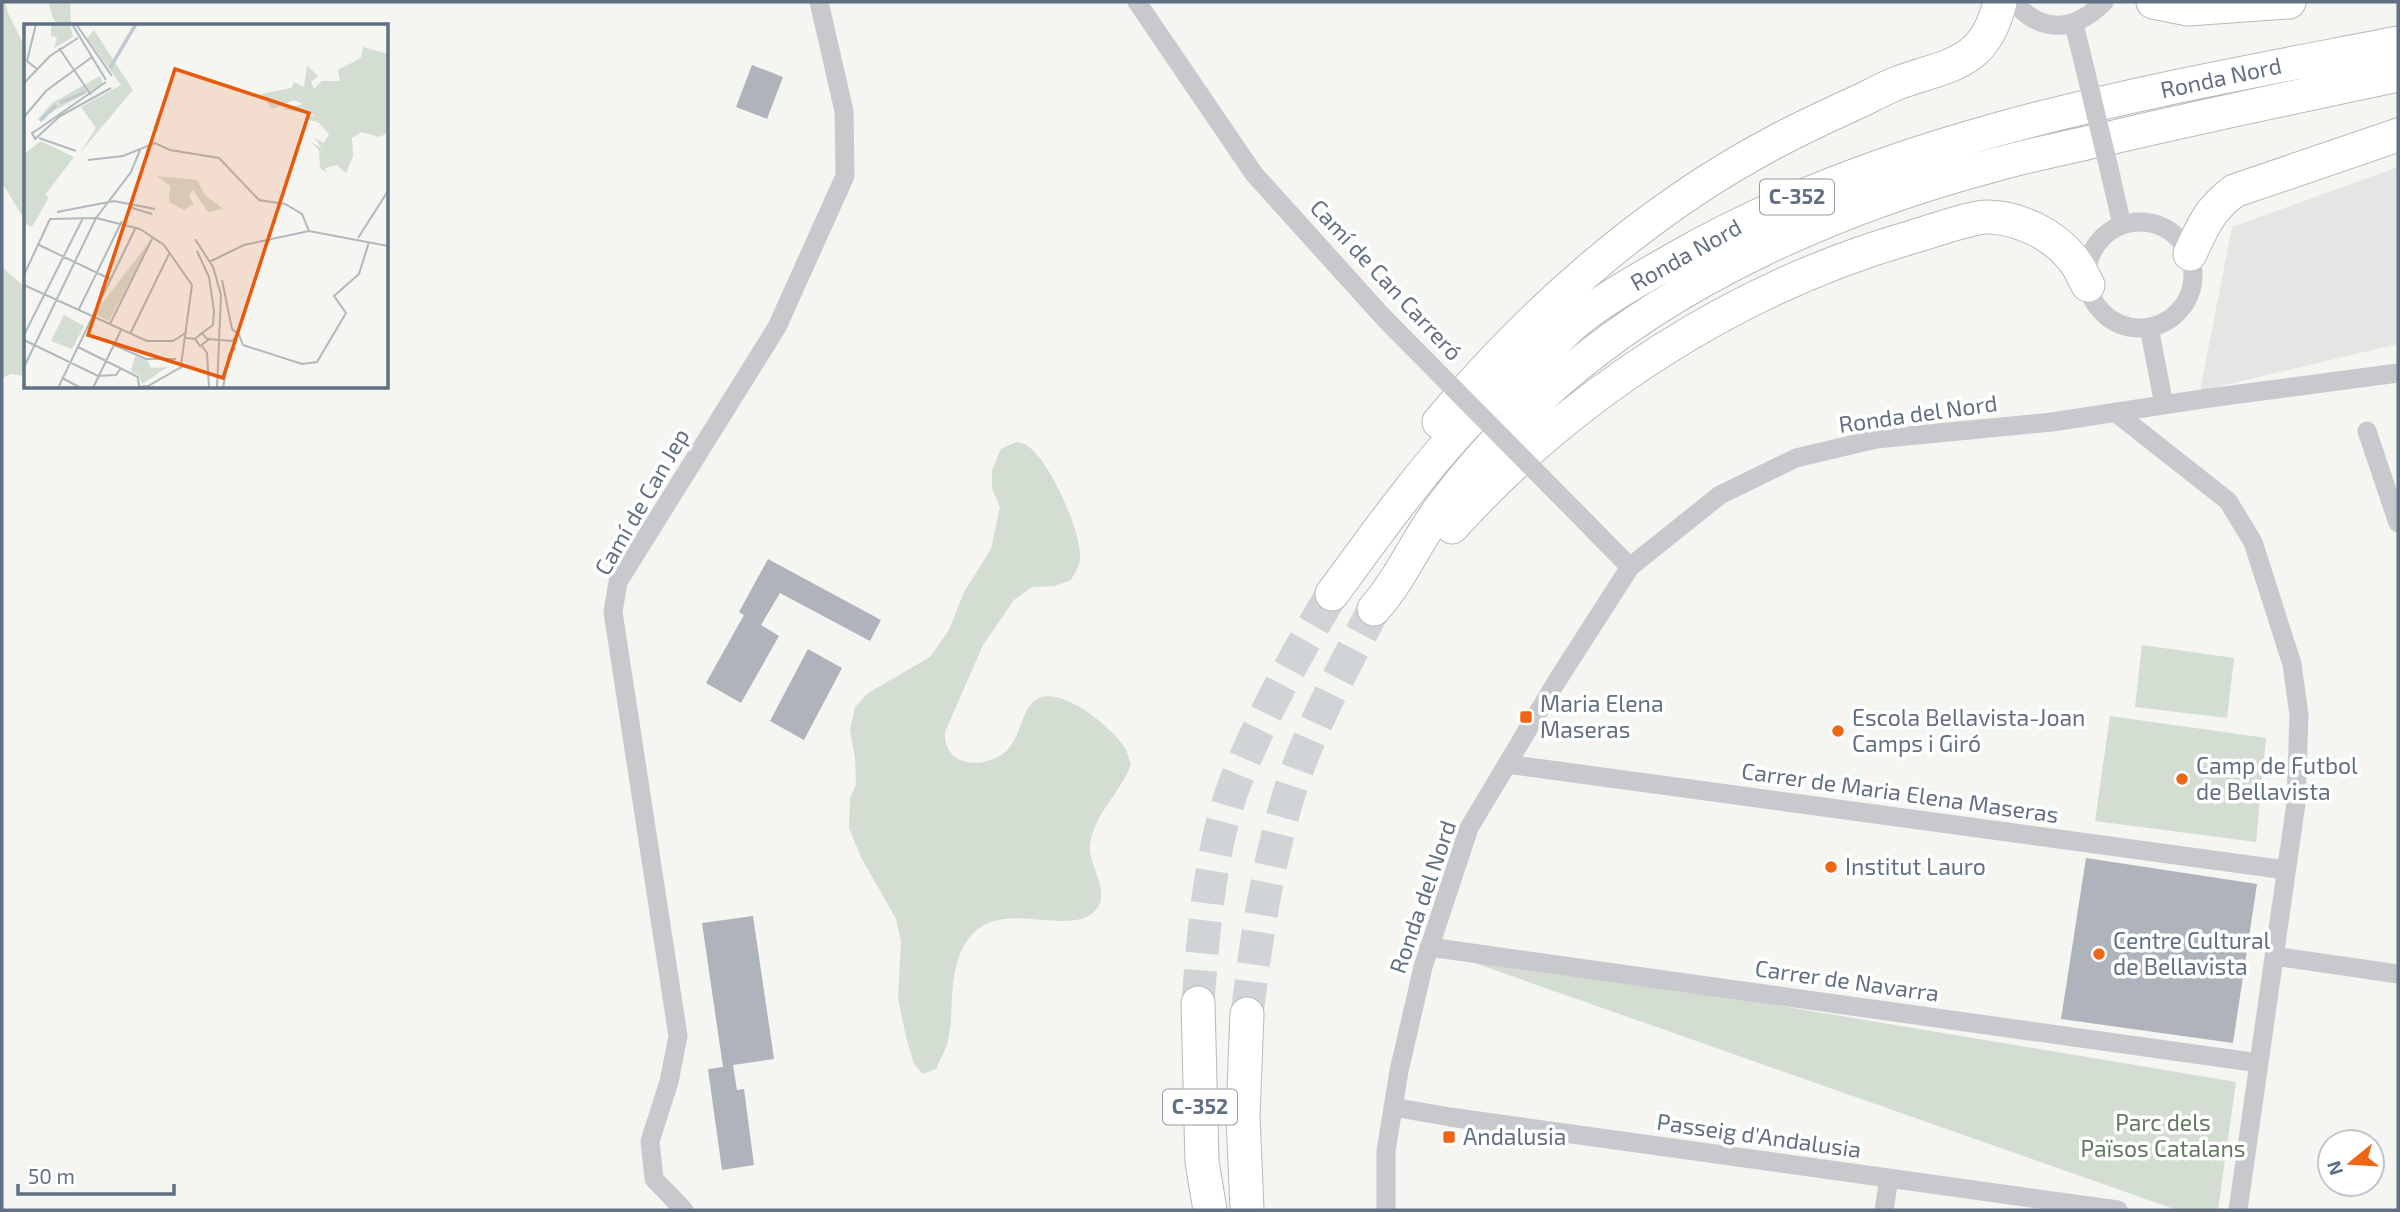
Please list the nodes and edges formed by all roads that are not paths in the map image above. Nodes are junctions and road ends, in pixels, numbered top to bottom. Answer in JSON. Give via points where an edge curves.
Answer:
{"nodes":[{"id":1,"x":819,"y":2,"type":"edge"},
{"id":2,"x":1136,"y":2,"type":"edge"},
{"id":3,"x":2000,"y":2,"type":"edge"},
{"id":4,"x":2014,"y":2,"type":"edge"},
{"id":5,"x":2104,"y":2,"type":"edge"},
{"id":6,"x":2153,"y":2,"type":"edge"},
{"id":7,"x":2289,"y":2,"type":"edge"},
{"id":8,"x":2074,"y":24,"type":"junction"},
{"id":9,"x":2398,"y":43,"type":"edge"},
{"id":10,"x":2398,"y":75,"type":"edge"},
{"id":11,"x":2398,"y":135,"type":"edge"},
{"id":12,"x":2122,"y":225,"type":"junction"},
{"id":13,"x":2190,"y":254,"type":"junction"},
{"id":14,"x":2088,"y":285,"type":"junction"},
{"id":15,"x":2149,"y":327,"type":"junction"},
{"id":16,"x":2398,"y":373,"type":"edge"},
{"id":17,"x":2164,"y":404,"type":"junction"},
{"id":18,"x":2115,"y":412,"type":"junction"},
{"id":19,"x":2367,"y":431,"type":"dead end"},
{"id":20,"x":2398,"y":523,"type":"edge"},
{"id":21,"x":1630,"y":567,"type":"junction"},
{"id":22,"x":1507,"y":764,"type":"junction"},
{"id":23,"x":2286,"y":870,"type":"junction"},
{"id":24,"x":1429,"y":947,"type":"junction"},
{"id":25,"x":2274,"y":956,"type":"junction"},
{"id":26,"x":2398,"y":974,"type":"edge"},
{"id":27,"x":1198,"y":1003,"type":"tunnel mouth"},
{"id":28,"x":1247,"y":1014,"type":"tunnel mouth"},
{"id":29,"x":2259,"y":1063,"type":"junction"},
{"id":30,"x":1393,"y":1107,"type":"junction"},
{"id":31,"x":1889,"y":1178,"type":"junction"},
{"id":32,"x":684,"y":1210,"type":"edge"},
{"id":33,"x":1210,"y":1210,"type":"edge"},
{"id":34,"x":1247,"y":1210,"type":"edge"},
{"id":35,"x":1386,"y":1210,"type":"edge"},
{"id":36,"x":1884,"y":1210,"type":"edge"},
{"id":37,"x":2118,"y":1210,"type":"edge"},
{"id":38,"x":2238,"y":1210,"type":"edge"}],
"edges":[{"from":1,"to":32,"type":"street","name":"Camí de Can Jep","via":[[844,111],[845,176],[777,327],[618,582],[613,612],[678,1036],[650,1140],[654,1178]]},
{"from":2,"to":21,"type":"street","name":"Camí de Can Carreró","bridge":true,"via":[[1254,174],[1385,319]]},
{"from":3,"to":9,"type":"highway","name":"Ronda Nord","number":"C-352","via":[[1985,40],[1971,55],[1949,68],[1898,83],[1769,145],[1684,198],[1597,262],[1497,356],[1417,449],[1350,538],[1332,594],[1462,428],[1514,377],[1587,313],[1722,232],[1880,165],[2005,127],[2188,84]]},
{"from":4,"to":8,"type":"street","via":[[2039,23]]},
{"from":5,"to":8,"type":"street"},
{"from":6,"to":7,"type":"highway","via":[[2188,9]]},
{"from":8,"to":12,"type":"street","bridge":true},
{"from":10,"to":14,"type":"highway","name":"Ronda Nord","number":"C-352","via":[[1998,163],[1846,213],[1744,258],[1609,341],[1554,385],[1482,456],[1439,510],[1381,602],[1479,497],[1541,438],[1603,389],[1686,335],[1781,286],[1870,248],[1987,217],[2045,233],[2072,258]]},
{"from":11,"to":13,"type":"highway","via":[[2234,191],[2207,217]]},
{"from":12,"to":13,"type":"street","via":[[2147,222],[2165,227]]},
{"from":12,"to":14,"type":"street","via":[[2110,230],[2094,248]]},
{"from":13,"to":15,"type":"street","via":[[2192,288],[2185,304],[2172,318]]},
{"from":14,"to":15,"type":"street","via":[[2106,315],[2122,325]]},
{"from":15,"to":17,"type":"street"},
{"from":16,"to":17,"type":"street","name":"Ronda del Nord"},
{"from":17,"to":18,"type":"street","name":"Ronda del Nord"},
{"from":18,"to":21,"type":"street","name":"Ronda del Nord","via":[[1876,439],[1796,458],[1720,495]]},
{"from":18,"to":23,"type":"street","via":[[2228,501],[2253,542],[2292,664],[2299,715],[2296,803]]},
{"from":19,"to":20,"type":"street"},
{"from":21,"to":22,"type":"street","name":"Ronda del Nord"},
{"from":22,"to":23,"type":"street","name":"Carrer de Maria Elena Maseras"},
{"from":22,"to":24,"type":"street","name":"Ronda del Nord","via":[[1469,828]]},
{"from":23,"to":25,"type":"street"},
{"from":24,"to":29,"type":"street","name":"Carrer de Navarra"},
{"from":24,"to":30,"type":"street","name":"Ronda del Nord"},
{"from":25,"to":26,"type":"street"},
{"from":25,"to":29,"type":"street"},
{"from":27,"to":33,"type":"highway","number":"C-352","via":[[1202,1161]]},
{"from":28,"to":34,"type":"highway","number":"C-352","via":[[1243,1116]]},
{"from":29,"to":38,"type":"street"},
{"from":30,"to":31,"type":"street","name":"Passeig d'Andalusia"},
{"from":30,"to":35,"type":"street","name":"Ronda del Nord","via":[[1386,1151]]},
{"from":31,"to":36,"type":"street"},
{"from":31,"to":37,"type":"street","name":"Passeig d'Andalusia"}]}
